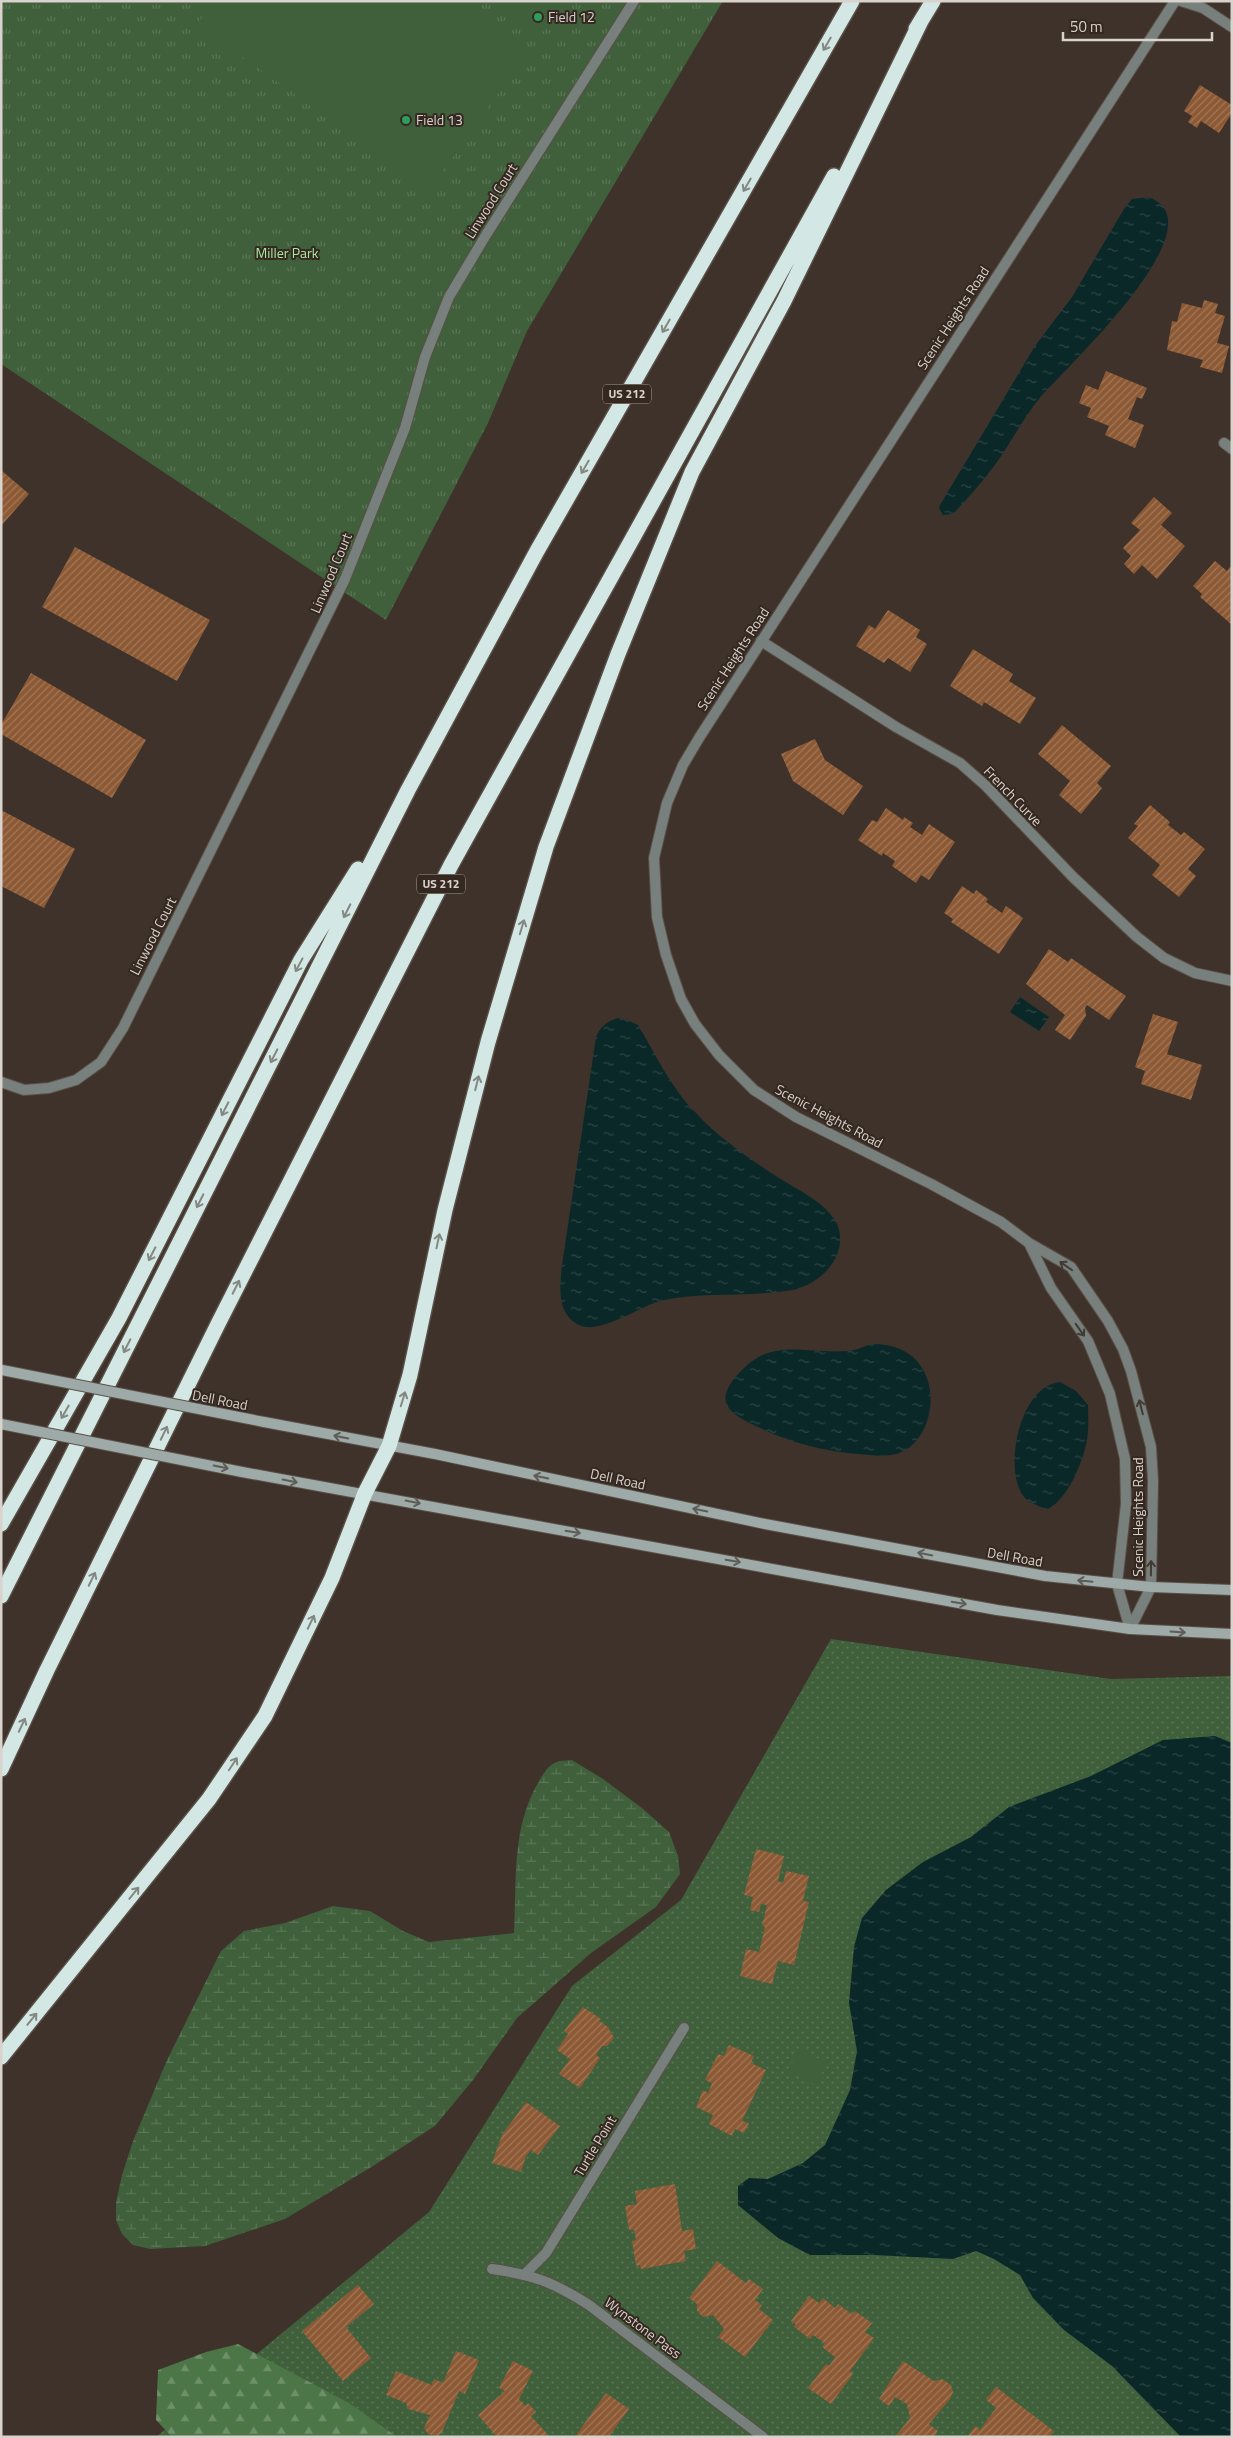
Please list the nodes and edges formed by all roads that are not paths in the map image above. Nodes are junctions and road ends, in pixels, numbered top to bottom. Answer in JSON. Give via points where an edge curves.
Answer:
{"nodes":[{"id":1,"x":634,"y":1,"type":"edge"},
{"id":2,"x":852,"y":1,"type":"edge"},
{"id":3,"x":933,"y":1,"type":"edge"},
{"id":4,"x":1175,"y":1,"type":"edge"},
{"id":5,"x":1181,"y":1,"type":"edge"},
{"id":6,"x":921,"y":21,"type":"junction"},
{"id":7,"x":1232,"y":28,"type":"edge"},
{"id":8,"x":761,"y":641,"type":"junction"},
{"id":9,"x":408,"y":790,"type":"junction"},
{"id":10,"x":1232,"y":981,"type":"edge"},
{"id":11,"x":1,"y":1082,"type":"edge"},
{"id":12,"x":1029,"y":1243,"type":"junction"},
{"id":13,"x":2,"y":1370,"type":"edge"},
{"id":14,"x":1,"y":1424,"type":"edge"},
{"id":15,"x":389,"y":1446,"type":"junction"},
{"id":16,"x":365,"y":1493,"type":"junction"},
{"id":17,"x":1,"y":1524,"type":"edge"},
{"id":18,"x":1117,"y":1584,"type":"junction"},
{"id":19,"x":1151,"y":1587,"type":"junction"},
{"id":20,"x":1232,"y":1590,"type":"edge"},
{"id":21,"x":1,"y":1596,"type":"edge"},
{"id":22,"x":1130,"y":1629,"type":"junction"},
{"id":23,"x":1232,"y":1634,"type":"edge"},
{"id":24,"x":1,"y":1769,"type":"edge"},
{"id":25,"x":684,"y":2028,"type":"dead end"},
{"id":26,"x":1,"y":2057,"type":"edge"},
{"id":27,"x":492,"y":2269,"type":"dead end"},
{"id":28,"x":524,"y":2274,"type":"junction"},
{"id":29,"x":763,"y":2437,"type":"edge"}],
"edges":[{"from":1,"to":11,"type":"street","name":"Linwood Court","via":[[449,297],[425,357],[405,428],[345,579],[123,1028],[101,1062],[76,1080],[49,1088],[24,1090]]},
{"from":2,"to":9,"type":"highway","number":"US 212","one_way":true,"via":[[537,551]]},
{"from":3,"to":6,"type":"highway","number":"US 212"},
{"from":4,"to":8,"type":"street","name":"Scenic Heights Road"},
{"from":5,"to":7,"type":"street","via":[[1202,8]]},
{"from":15,"to":6,"type":"highway","one_way":true,"via":[[410,1375],[445,1210],[488,1042],[549,838],[618,654],[692,472],[784,301]]},
{"from":24,"to":6,"type":"highway","number":"US 212","one_way":true,"via":[[209,1342],[451,865]]},
{"from":8,"to":10,"type":"street","name":"French Curve","via":[[896,727],[960,763],[1073,878],[1164,958],[1195,973]]},
{"from":8,"to":12,"type":"street","name":"Scenic Heights Road","via":[[683,765],[659,832],[654,858],[657,917],[682,999],[695,1024],[719,1055],[754,1090],[805,1121],[1001,1222]]},
{"from":9,"to":17,"type":"highway","one_way":true,"via":[[301,960],[119,1318]]},
{"from":9,"to":21,"type":"highway","number":"US 212","one_way":true},
{"from":12,"to":18,"type":"street","name":"Scenic Heights Road","one_way":true,"via":[[1051,1288],[1088,1341],[1110,1394],[1125,1459],[1126,1504]]},
{"from":19,"to":12,"type":"street","name":"Scenic Heights Road","one_way":true,"via":[[1151,1447],[1131,1371],[1108,1321],[1071,1267]]},
{"from":15,"to":13,"type":"main road","name":"Dell Road","one_way":true,"bridge":true},
{"from":14,"to":16,"type":"main road","one_way":true,"bridge":true},
{"from":15,"to":16,"type":"highway"},
{"from":18,"to":15,"type":"main road","name":"Dell Road","one_way":true,"via":[[1044,1576],[775,1526]]},
{"from":16,"to":22,"type":"main road","one_way":true,"via":[[997,1610]]},
{"from":26,"to":16,"type":"highway","one_way":true,"via":[[209,1799],[265,1716],[332,1578]]},
{"from":18,"to":19,"type":"main road","name":"Dell Road"},
{"from":18,"to":22,"type":"street","name":"Scenic Heights Road"},
{"from":19,"to":20,"type":"main road","name":"Dell Road"},
{"from":19,"to":22,"type":"street","name":"Scenic Heights Road"},
{"from":22,"to":23,"type":"main road","one_way":true},
{"from":25,"to":28,"type":"street","name":"Turtle Point","via":[[546,2253]]},
{"from":27,"to":28,"type":"street","name":"Wynstone Pass"},
{"from":28,"to":29,"type":"street","name":"Wynstone Pass","via":[[559,2286],[589,2304]]}]}
